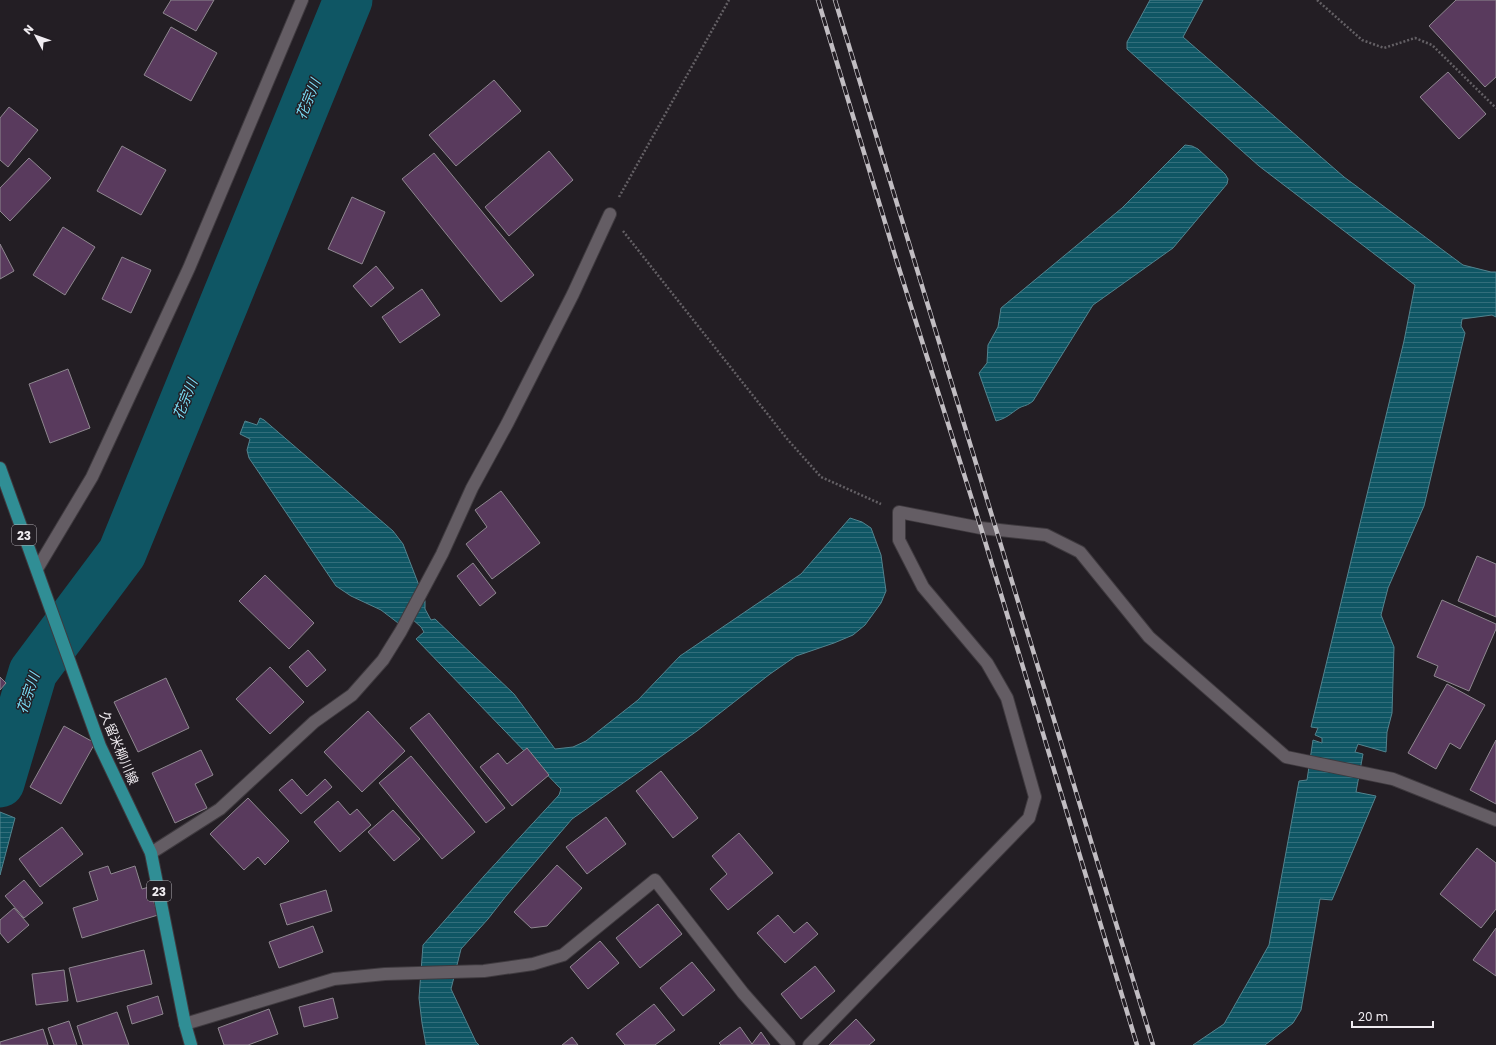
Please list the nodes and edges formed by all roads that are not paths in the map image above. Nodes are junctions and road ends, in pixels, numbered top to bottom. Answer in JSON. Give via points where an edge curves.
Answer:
{"nodes":[{"id":1,"x":302,"y":0,"type":"edge"},
{"id":2,"x":610,"y":214,"type":"road end"},
{"id":3,"x":0,"y":468,"type":"edge"},
{"id":4,"x":37,"y":569,"type":"junction"},
{"id":5,"x":1496,"y":820,"type":"edge"},
{"id":6,"x":151,"y":853,"type":"junction"},
{"id":7,"x":185,"y":1024,"type":"junction"},
{"id":8,"x":191,"y":1045,"type":"edge"},
{"id":9,"x":789,"y":1045,"type":"edge"},
{"id":10,"x":809,"y":1045,"type":"edge"}],
"edges":[{"from":1,"to":4,"type":"street","via":[[189,268],[96,470]]},
{"from":2,"to":6,"type":"street","via":[[570,301],[472,488],[442,554],[383,660],[352,695],[314,722],[220,809]]},
{"from":3,"to":4,"type":"main road","name":"久留米柳川線","number":"23"},
{"from":4,"to":6,"type":"main road","name":"久留米柳川線","number":"23","via":[[100,746]]},
{"from":5,"to":10,"type":"street","via":[[1394,779],[1286,757],[1150,637],[1080,552],[1046,535],[981,528],[899,512],[899,540],[923,587],[987,663],[1007,698],[1035,797],[1029,818]]},
{"from":6,"to":7,"type":"main road","name":"久留米柳川線","number":"23"},
{"from":7,"to":8,"type":"main road","name":"久留米柳川線","number":"23"},
{"from":7,"to":9,"type":"street","via":[[334,979],[386,974],[484,971],[533,964],[563,955],[655,880],[743,992]]}]}
